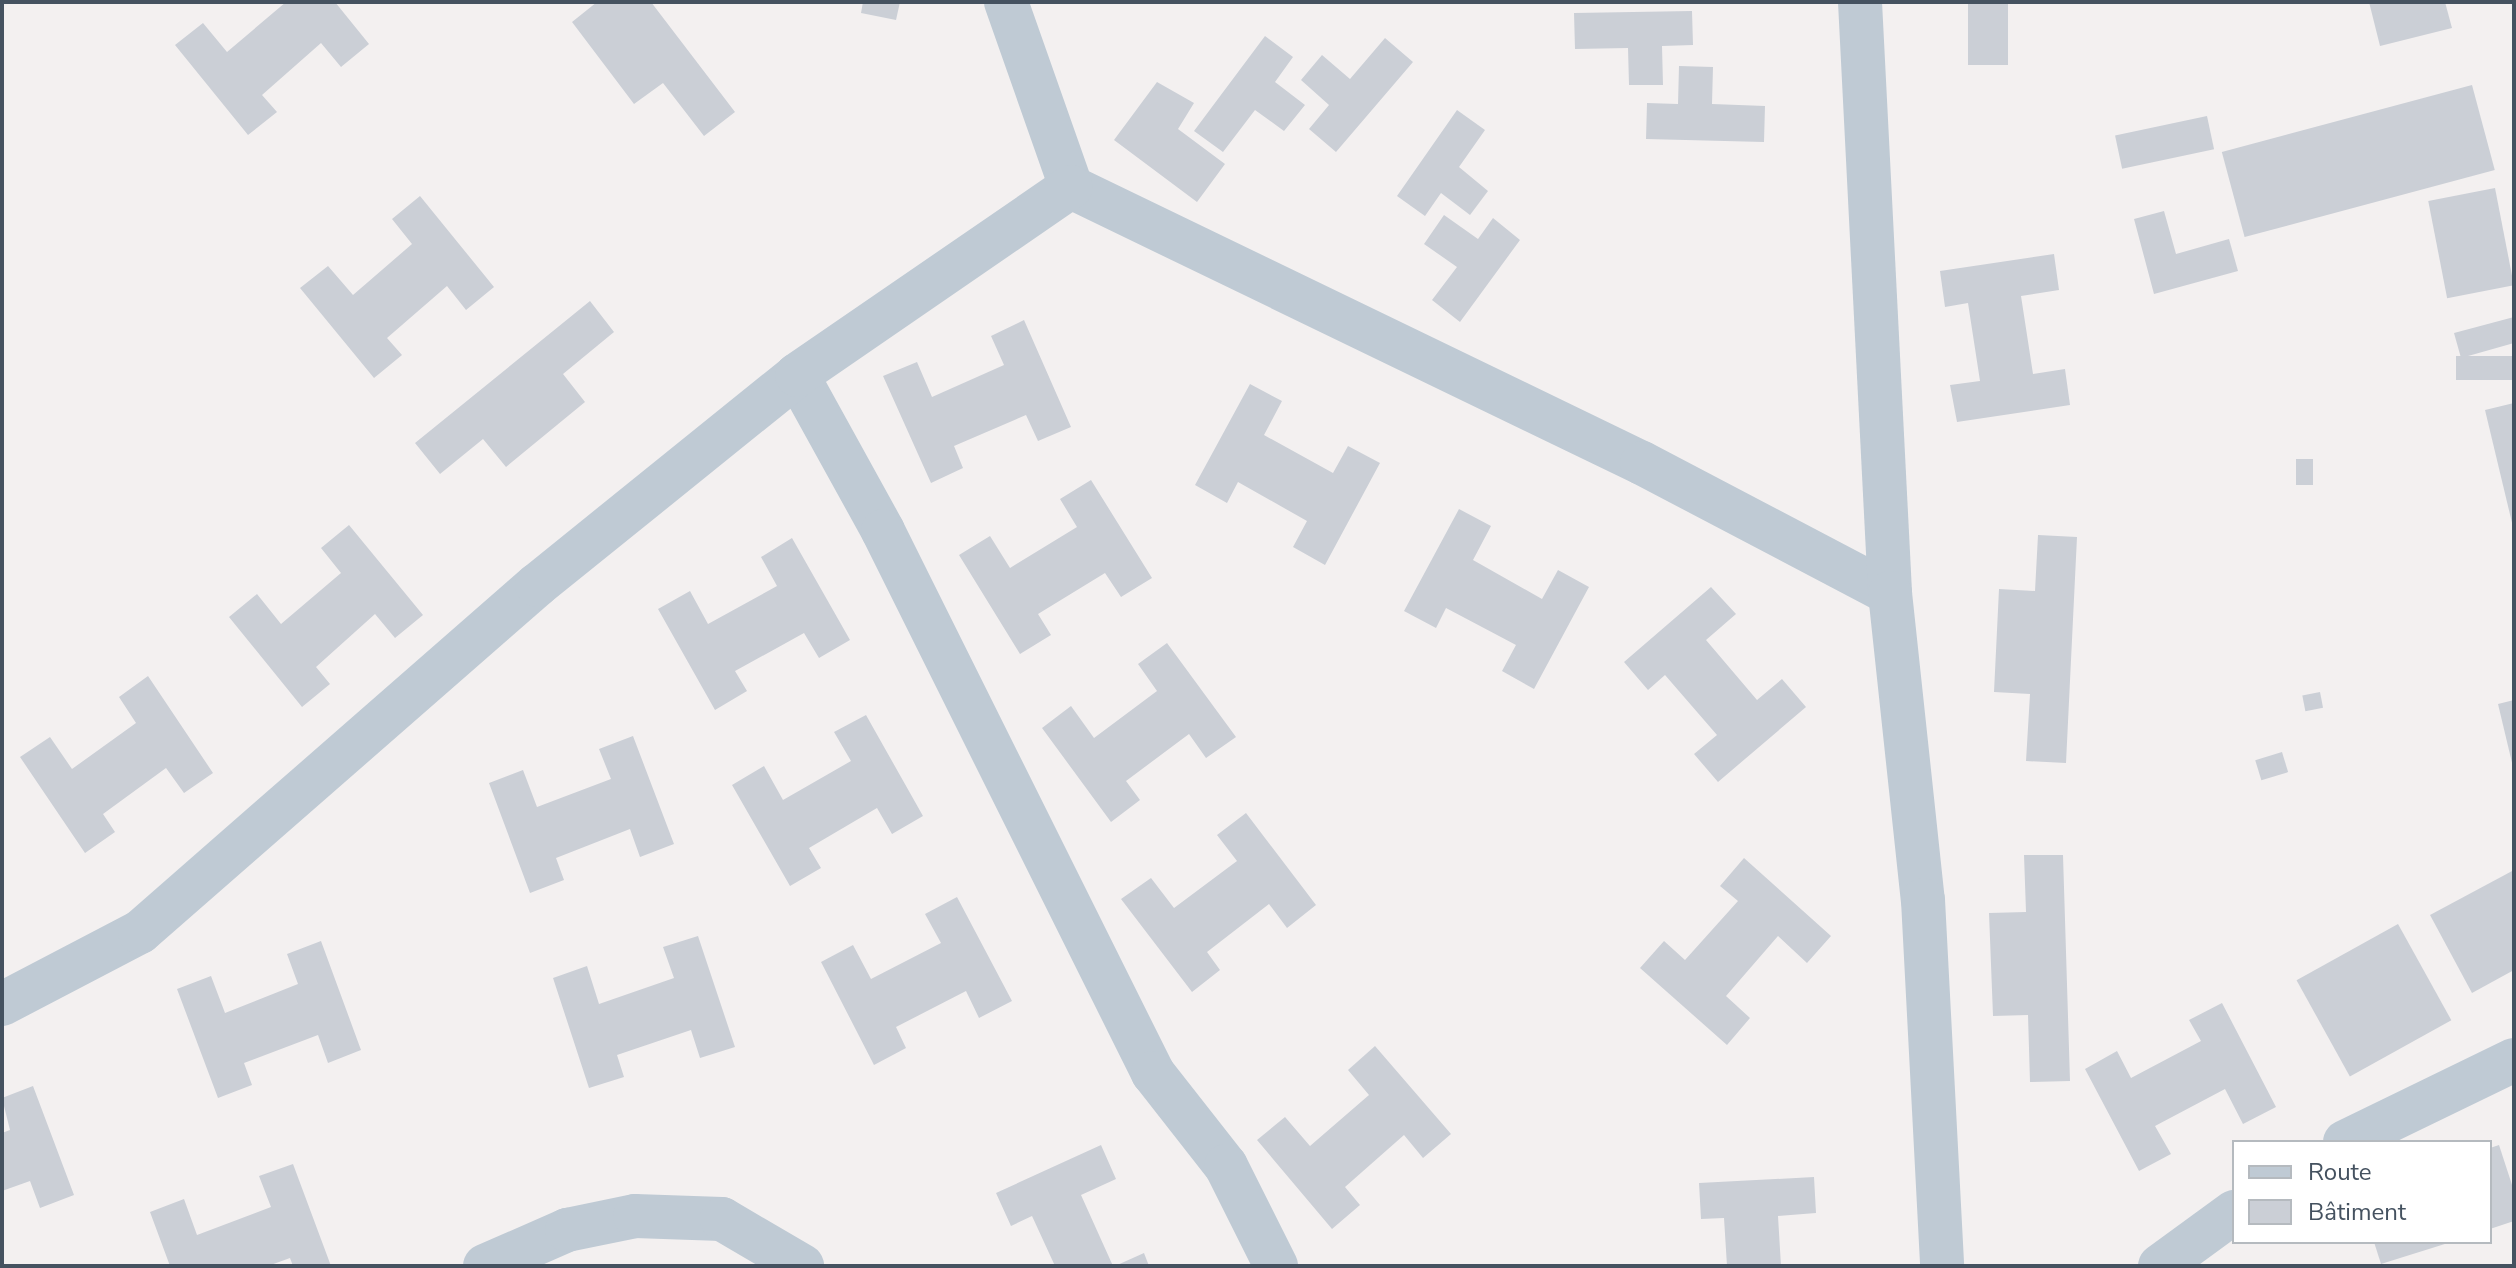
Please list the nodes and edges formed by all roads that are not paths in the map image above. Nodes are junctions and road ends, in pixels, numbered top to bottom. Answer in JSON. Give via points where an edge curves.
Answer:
{"nodes":[{"id":1,"x":1006,"y":2,"type":"edge"},
{"id":2,"x":1860,"y":2,"type":"edge"},
{"id":3,"x":1071,"y":187,"type":"junction"},
{"id":4,"x":797,"y":375,"type":"junction"},
{"id":5,"x":1890,"y":593,"type":"junction"},
{"id":6,"x":2,"y":1004,"type":"edge"},
{"id":7,"x":2514,"y":1060,"type":"edge"},
{"id":8,"x":2349,"y":1140,"type":"edge"},
{"id":9,"x":2232,"y":1213,"type":"edge"},
{"id":10,"x":485,"y":1266,"type":"edge"},
{"id":11,"x":802,"y":1266,"type":"edge"},
{"id":12,"x":1276,"y":1266,"type":"edge"},
{"id":13,"x":1942,"y":1266,"type":"edge"},
{"id":14,"x":2160,"y":1266,"type":"edge"}],
"edges":[{"from":1,"to":3,"type":"street"},
{"from":2,"to":5,"type":"street"},
{"from":3,"to":4,"type":"street"},
{"from":3,"to":5,"type":"street","via":[[1642,463]]},
{"from":4,"to":6,"type":"street","via":[[537,585],[140,932]]},
{"from":4,"to":12,"type":"street","via":[[883,531],[1153,1073],[1226,1166]]},
{"from":5,"to":13,"type":"street","via":[[1923,900]]},
{"from":7,"to":8,"type":"street"},
{"from":9,"to":14,"type":"street"},
{"from":10,"to":11,"type":"street","via":[[567,1230],[635,1216],[722,1219]]}]}
